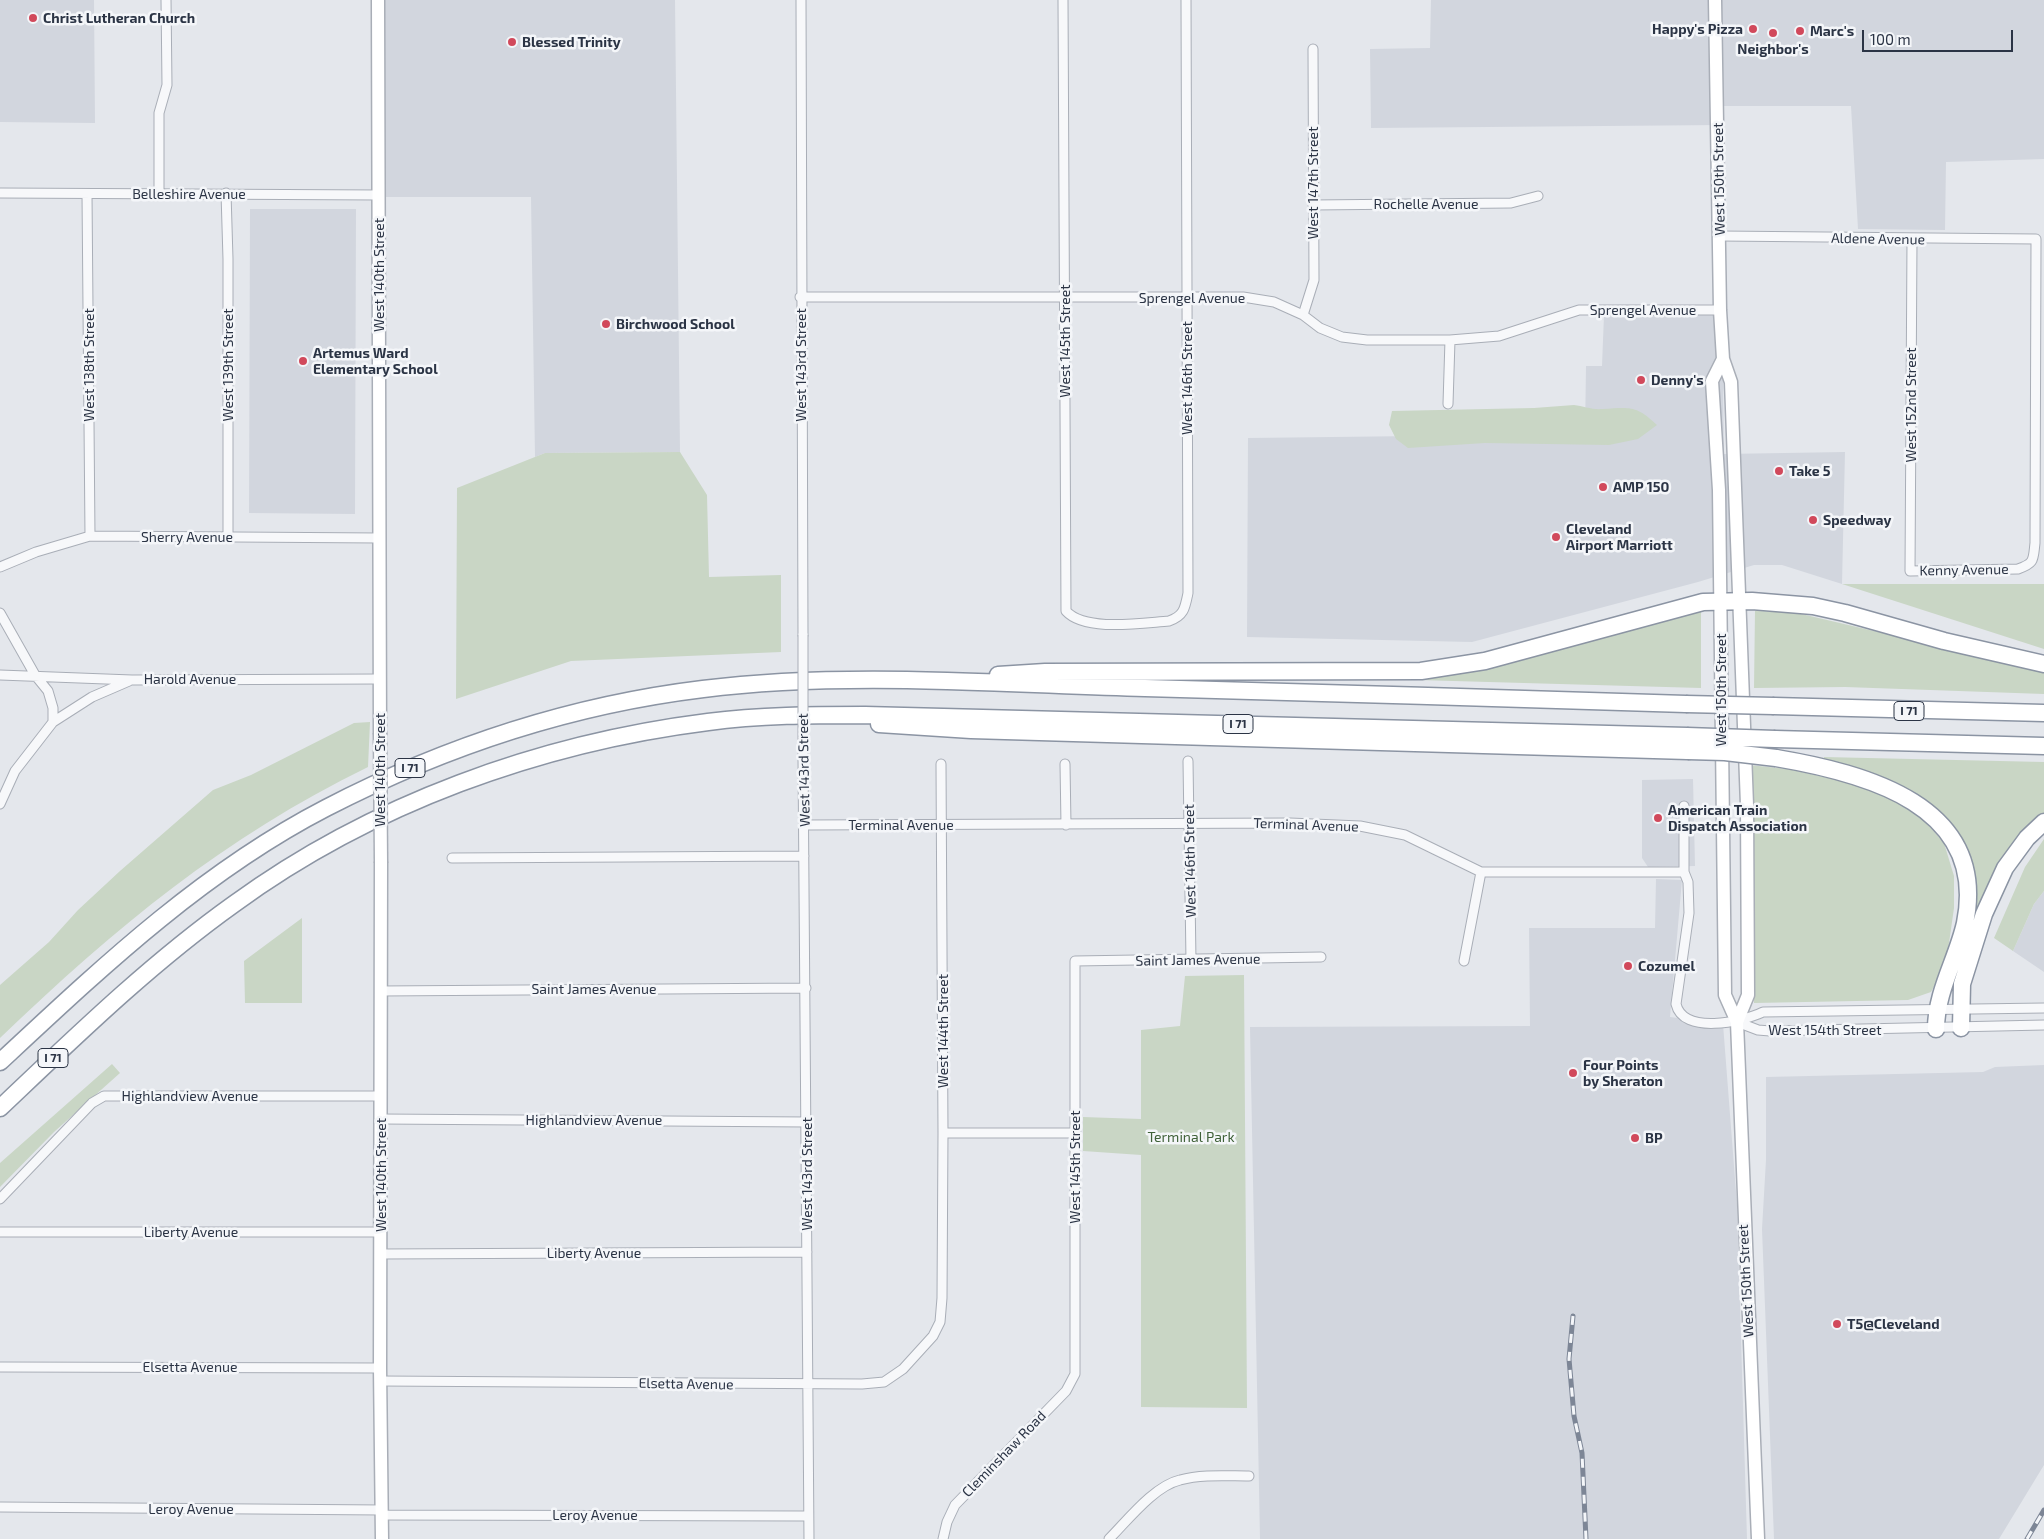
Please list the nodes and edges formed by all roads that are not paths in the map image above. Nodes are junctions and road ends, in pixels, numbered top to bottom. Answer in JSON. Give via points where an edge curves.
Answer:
{"nodes":[{"id":1,"x":166,"y":0,"type":"edge"},
{"id":2,"x":378,"y":0,"type":"edge"},
{"id":3,"x":801,"y":0,"type":"edge"},
{"id":4,"x":1063,"y":0,"type":"edge"},
{"id":5,"x":1186,"y":0,"type":"edge"},
{"id":6,"x":1715,"y":0,"type":"edge"},
{"id":7,"x":1313,"y":50,"type":"dead end"},
{"id":8,"x":0,"y":193,"type":"edge"},
{"id":9,"x":226,"y":193,"type":"junction"},
{"id":10,"x":88,"y":194,"type":"junction"},
{"id":11,"x":159,"y":194,"type":"junction"},
{"id":12,"x":379,"y":195,"type":"junction"},
{"id":13,"x":1538,"y":196,"type":"dead end"},
{"id":14,"x":1313,"y":205,"type":"junction"},
{"id":15,"x":1720,"y":236,"type":"junction"},
{"id":16,"x":1912,"y":240,"type":"junction"},
{"id":17,"x":800,"y":297,"type":"junction"},
{"id":18,"x":1065,"y":298,"type":"junction"},
{"id":19,"x":1187,"y":298,"type":"junction"},
{"id":20,"x":1720,"y":310,"type":"junction"},
{"id":21,"x":1303,"y":315,"type":"junction"},
{"id":22,"x":1450,"y":340,"type":"junction"},
{"id":23,"x":1722,"y":358,"type":"junction"},
{"id":24,"x":1448,"y":404,"type":"dead end"},
{"id":25,"x":90,"y":536,"type":"junction"},
{"id":26,"x":228,"y":537,"type":"junction"},
{"id":27,"x":379,"y":538,"type":"junction"},
{"id":28,"x":0,"y":567,"type":"edge"},
{"id":29,"x":1910,"y":570,"type":"joint"},
{"id":30,"x":2018,"y":570,"type":"joint"},
{"id":31,"x":1721,"y":602,"type":"junction"},
{"id":32,"x":1740,"y":602,"type":"junction"},
{"id":33,"x":0,"y":613,"type":"edge"},
{"id":34,"x":1133,"y":623,"type":"joint"},
{"id":35,"x":2044,"y":664,"type":"edge"},
{"id":36,"x":0,"y":674,"type":"edge"},
{"id":37,"x":36,"y":675,"type":"junction"},
{"id":38,"x":379,"y":679,"type":"junction"},
{"id":39,"x":132,"y":680,"type":"junction"},
{"id":40,"x":905,"y":682,"type":"junction"},
{"id":41,"x":2044,"y":713,"type":"edge"},
{"id":42,"x":53,"y":722,"type":"junction"},
{"id":43,"x":1687,"y":744,"type":"junction"},
{"id":44,"x":2044,"y":746,"type":"edge"},
{"id":45,"x":1188,"y":761,"type":"dead end"},
{"id":46,"x":940,"y":764,"type":"dead end"},
{"id":47,"x":1065,"y":764,"type":"dead end"},
{"id":48,"x":0,"y":804,"type":"edge"},
{"id":49,"x":1684,"y":806,"type":"dead end"},
{"id":50,"x":2044,"y":822,"type":"edge"},
{"id":51,"x":1189,"y":824,"type":"junction"},
{"id":52,"x":804,"y":825,"type":"junction"},
{"id":53,"x":1066,"y":825,"type":"junction"},
{"id":54,"x":941,"y":826,"type":"junction"},
{"id":55,"x":804,"y":856,"type":"junction"},
{"id":56,"x":452,"y":858,"type":"dead end"},
{"id":57,"x":1480,"y":872,"type":"junction"},
{"id":58,"x":1684,"y":872,"type":"junction"},
{"id":59,"x":1321,"y":957,"type":"dead end"},
{"id":60,"x":1075,"y":961,"type":"joint"},
{"id":61,"x":1191,"y":961,"type":"junction"},
{"id":62,"x":1464,"y":961,"type":"dead end"},
{"id":63,"x":806,"y":988,"type":"junction"},
{"id":64,"x":381,"y":991,"type":"junction"},
{"id":65,"x":2044,"y":1008,"type":"edge"},
{"id":66,"x":1936,"y":1009,"type":"junction"},
{"id":67,"x":1960,"y":1010,"type":"junction"},
{"id":68,"x":1736,"y":1022,"type":"junction"},
{"id":69,"x":2044,"y":1025,"type":"edge"},
{"id":70,"x":1936,"y":1028,"type":"junction"},
{"id":71,"x":1961,"y":1028,"type":"junction"},
{"id":72,"x":0,"y":1062,"type":"edge"},
{"id":73,"x":380,"y":1096,"type":"junction"},
{"id":74,"x":0,"y":1108,"type":"edge"},
{"id":75,"x":381,"y":1119,"type":"junction"},
{"id":76,"x":807,"y":1122,"type":"junction"},
{"id":77,"x":943,"y":1133,"type":"junction"},
{"id":78,"x":1076,"y":1133,"type":"junction"},
{"id":79,"x":0,"y":1199,"type":"edge"},
{"id":80,"x":0,"y":1232,"type":"edge"},
{"id":81,"x":381,"y":1232,"type":"junction"},
{"id":82,"x":807,"y":1252,"type":"junction"},
{"id":83,"x":381,"y":1254,"type":"junction"},
{"id":84,"x":942,"y":1298,"type":"joint"},
{"id":85,"x":0,"y":1367,"type":"edge"},
{"id":86,"x":380,"y":1368,"type":"junction"},
{"id":87,"x":1074,"y":1374,"type":"joint"},
{"id":88,"x":380,"y":1381,"type":"junction"},
{"id":89,"x":808,"y":1385,"type":"junction"},
{"id":90,"x":1249,"y":1476,"type":"dead end"},
{"id":91,"x":0,"y":1507,"type":"edge"},
{"id":92,"x":383,"y":1512,"type":"junction"},
{"id":93,"x":808,"y":1516,"type":"junction"},
{"id":94,"x":382,"y":1539,"type":"edge"},
{"id":95,"x":809,"y":1539,"type":"edge"},
{"id":96,"x":943,"y":1539,"type":"edge"},
{"id":97,"x":1109,"y":1539,"type":"edge"},
{"id":98,"x":1758,"y":1539,"type":"edge"}],
"edges":[{"from":1,"to":11,"type":"street","via":[[167,85],[160,113]]},
{"from":2,"to":12,"type":"main road","name":"West 140th Street"},
{"from":3,"to":17,"type":"street","name":"West 143rd Street"},
{"from":4,"to":18,"type":"street","name":"West 145th Street"},
{"from":5,"to":19,"type":"street","name":"West 146th Street"},
{"from":6,"to":15,"type":"main road","name":"West 150th Street"},
{"from":7,"to":14,"type":"street","name":"West 147th Street"},
{"from":8,"to":10,"type":"street","name":"Belleshire Avenue"},
{"from":9,"to":11,"type":"street","name":"Belleshire Avenue"},
{"from":9,"to":12,"type":"street","name":"Belleshire Avenue"},
{"from":9,"to":26,"type":"street","name":"West 139th Street"},
{"from":10,"to":11,"type":"street","name":"Belleshire Avenue"},
{"from":10,"to":25,"type":"street","name":"West 138th Street"},
{"from":12,"to":27,"type":"main road","name":"West 140th Street"},
{"from":13,"to":14,"type":"street","name":"Rochelle Avenue","via":[[1511,204]]},
{"from":14,"to":21,"type":"street","name":"West 147th Street","via":[[1314,280]]},
{"from":15,"to":16,"type":"street","name":"Aldene Avenue"},
{"from":15,"to":20,"type":"main road","name":"West 150th Street"},
{"from":16,"to":29,"type":"street","name":"West 152nd Street"},
{"from":16,"to":30,"type":"street","name":"Aldene Avenue","via":[[2036,239],[2035,544],[2030,565]]},
{"from":17,"to":18,"type":"street","name":"Sprengel Avenue"},
{"from":17,"to":52,"type":"street","name":"West 143rd Street","bridge":true},
{"from":18,"to":19,"type":"street","name":"Sprengel Avenue"},
{"from":18,"to":34,"type":"street","name":"West 145th Street","via":[[1066,610],[1073,618],[1095,624]]},
{"from":19,"to":21,"type":"street","name":"Sprengel Avenue","via":[[1243,296],[1274,302]]},
{"from":19,"to":34,"type":"street","name":"West 146th Street","via":[[1188,593],[1185,611],[1178,618]]},
{"from":20,"to":22,"type":"street","name":"Sprengel Avenue","via":[[1579,310],[1499,336]]},
{"from":20,"to":23,"type":"main road","name":"West 150th Street"},
{"from":21,"to":22,"type":"street","name":"Sprengel Avenue","via":[[1320,328],[1342,337]]},
{"from":22,"to":24,"type":"street"},
{"from":23,"to":31,"type":"main road","name":"West 150th Street","via":[[1712,381],[1719,490]]},
{"from":23,"to":32,"type":"main road","name":"West 150th Street","via":[[1731,382]]},
{"from":25,"to":26,"type":"street","name":"Sherry Avenue"},
{"from":25,"to":28,"type":"street","name":"Sherry Avenue"},
{"from":26,"to":27,"type":"street","name":"Sherry Avenue"},
{"from":27,"to":38,"type":"main road","name":"West 140th Street"},
{"from":29,"to":30,"type":"street","name":"Kenny Avenue"},
{"from":31,"to":32,"type":"highway"},
{"from":31,"to":40,"type":"highway","via":[[1703,602],[1485,661],[1421,671],[1045,672]]},
{"from":31,"to":68,"type":"main road","name":"West 150th Street","via":[[1725,995]]},
{"from":32,"to":35,"type":"highway","via":[[1783,603],[1845,613],[1944,641]]},
{"from":32,"to":68,"type":"main road","name":"West 150th Street","via":[[1747,805],[1748,995]]},
{"from":33,"to":37,"type":"street"},
{"from":36,"to":37,"type":"street","name":"Harold Avenue"},
{"from":37,"to":39,"type":"street","name":"Harold Avenue"},
{"from":37,"to":42,"type":"street","via":[[48,691]]},
{"from":38,"to":39,"type":"street","name":"Harold Avenue"},
{"from":38,"to":64,"type":"main road","name":"West 140th Street","bridge":true},
{"from":39,"to":42,"type":"street","via":[[92,697]]},
{"from":40,"to":41,"type":"highway","number":"I 71","bridge":true},
{"from":40,"to":72,"type":"highway","number":"I 71","via":[[746,685],[646,698],[591,709],[485,739],[392,776],[315,814],[186,898],[135,938]]},
{"from":42,"to":48,"type":"street","via":[[16,771]]},
{"from":43,"to":44,"type":"highway","bridge":true,"via":[[1775,739]]},
{"from":43,"to":66,"type":"highway","bridge":true,"via":[[1832,769],[1869,780],[1901,793],[1937,819],[1960,854],[1967,878],[1968,902]]},
{"from":43,"to":74,"type":"highway","number":"I 71","via":[[937,729],[790,716],[708,722],[619,737],[558,751],[462,782],[368,824],[284,871],[204,926],[108,1006]]},
{"from":45,"to":51,"type":"street","name":"West 146th Street"},
{"from":46,"to":54,"type":"street","name":"West 144th Street"},
{"from":47,"to":53,"type":"street"},
{"from":49,"to":58,"type":"street"},
{"from":50,"to":67,"type":"highway","via":[[2014,855],[1995,886],[1962,984]]},
{"from":51,"to":53,"type":"street","name":"Terminal Avenue"},
{"from":51,"to":57,"type":"street","name":"Terminal Avenue","via":[[1360,826],[1404,835]]},
{"from":51,"to":61,"type":"street","name":"West 146th Street"},
{"from":52,"to":54,"type":"street","name":"Terminal Avenue"},
{"from":52,"to":55,"type":"street","name":"West 143rd Street"},
{"from":53,"to":54,"type":"street","name":"Terminal Avenue"},
{"from":54,"to":77,"type":"street","name":"West 144th Street"},
{"from":55,"to":56,"type":"street"},
{"from":55,"to":63,"type":"street","name":"West 143rd Street"},
{"from":57,"to":58,"type":"street","name":"Terminal Avenue"},
{"from":57,"to":62,"type":"street"},
{"from":58,"to":68,"type":"street","via":[[1688,882],[1689,913],[1677,1010],[1687,1020]]},
{"from":59,"to":61,"type":"street","name":"Saint James Avenue"},
{"from":60,"to":61,"type":"street","name":"Saint James Avenue"},
{"from":60,"to":78,"type":"street","name":"West 145th Street"},
{"from":63,"to":64,"type":"street","name":"Saint James Avenue"},
{"from":63,"to":76,"type":"street","name":"West 143rd Street"},
{"from":64,"to":73,"type":"main road","name":"West 140th Street"},
{"from":65,"to":67,"type":"street","name":"West 154th Street"},
{"from":66,"to":67,"type":"street","name":"West 154th Street"},
{"from":66,"to":68,"type":"street","name":"West 154th Street","via":[[1763,1012]]},
{"from":66,"to":70,"type":"highway"},
{"from":67,"to":71,"type":"highway"},
{"from":68,"to":70,"type":"street","name":"West 154th Street","via":[[1770,1031]]},
{"from":68,"to":98,"type":"main road","name":"West 150th Street"},
{"from":69,"to":71,"type":"street","name":"West 154th Street"},
{"from":70,"to":71,"type":"street","name":"West 154th Street"},
{"from":73,"to":75,"type":"main road","name":"West 140th Street"},
{"from":73,"to":79,"type":"street","name":"Highlandview Avenue","via":[[104,1096],[92,1103]]},
{"from":75,"to":76,"type":"street","name":"Highlandview Avenue"},
{"from":75,"to":81,"type":"main road","name":"West 140th Street"},
{"from":76,"to":82,"type":"street","name":"West 143rd Street"},
{"from":77,"to":78,"type":"street"},
{"from":77,"to":84,"type":"street","name":"West 144th Street"},
{"from":78,"to":87,"type":"street","name":"West 145th Street"},
{"from":80,"to":81,"type":"street","name":"Liberty Avenue"},
{"from":81,"to":83,"type":"main road","name":"West 140th Street"},
{"from":82,"to":83,"type":"street","name":"Liberty Avenue"},
{"from":82,"to":89,"type":"street","name":"West 143rd Street"},
{"from":83,"to":86,"type":"main road","name":"West 140th Street"},
{"from":84,"to":89,"type":"street","name":"Elsetta Avenue","via":[[940,1322],[933,1336],[903,1369],[884,1382]]},
{"from":85,"to":86,"type":"street","name":"Elsetta Avenue"},
{"from":86,"to":88,"type":"main road","name":"West 140th Street"},
{"from":87,"to":96,"type":"street","name":"Cleminshaw Road","via":[[1066,1391],[955,1505],[946,1522]]},
{"from":88,"to":89,"type":"street","name":"Elsetta Avenue"},
{"from":88,"to":92,"type":"main road","name":"West 140th Street"},
{"from":89,"to":93,"type":"street","name":"West 143rd Street"},
{"from":90,"to":97,"type":"street","via":[[1178,1480],[1153,1495]]},
{"from":91,"to":92,"type":"street","name":"Leroy Avenue"},
{"from":92,"to":93,"type":"street","name":"Leroy Avenue"},
{"from":92,"to":94,"type":"main road","name":"West 140th Street"},
{"from":93,"to":95,"type":"street","name":"West 143rd Street"}]}
